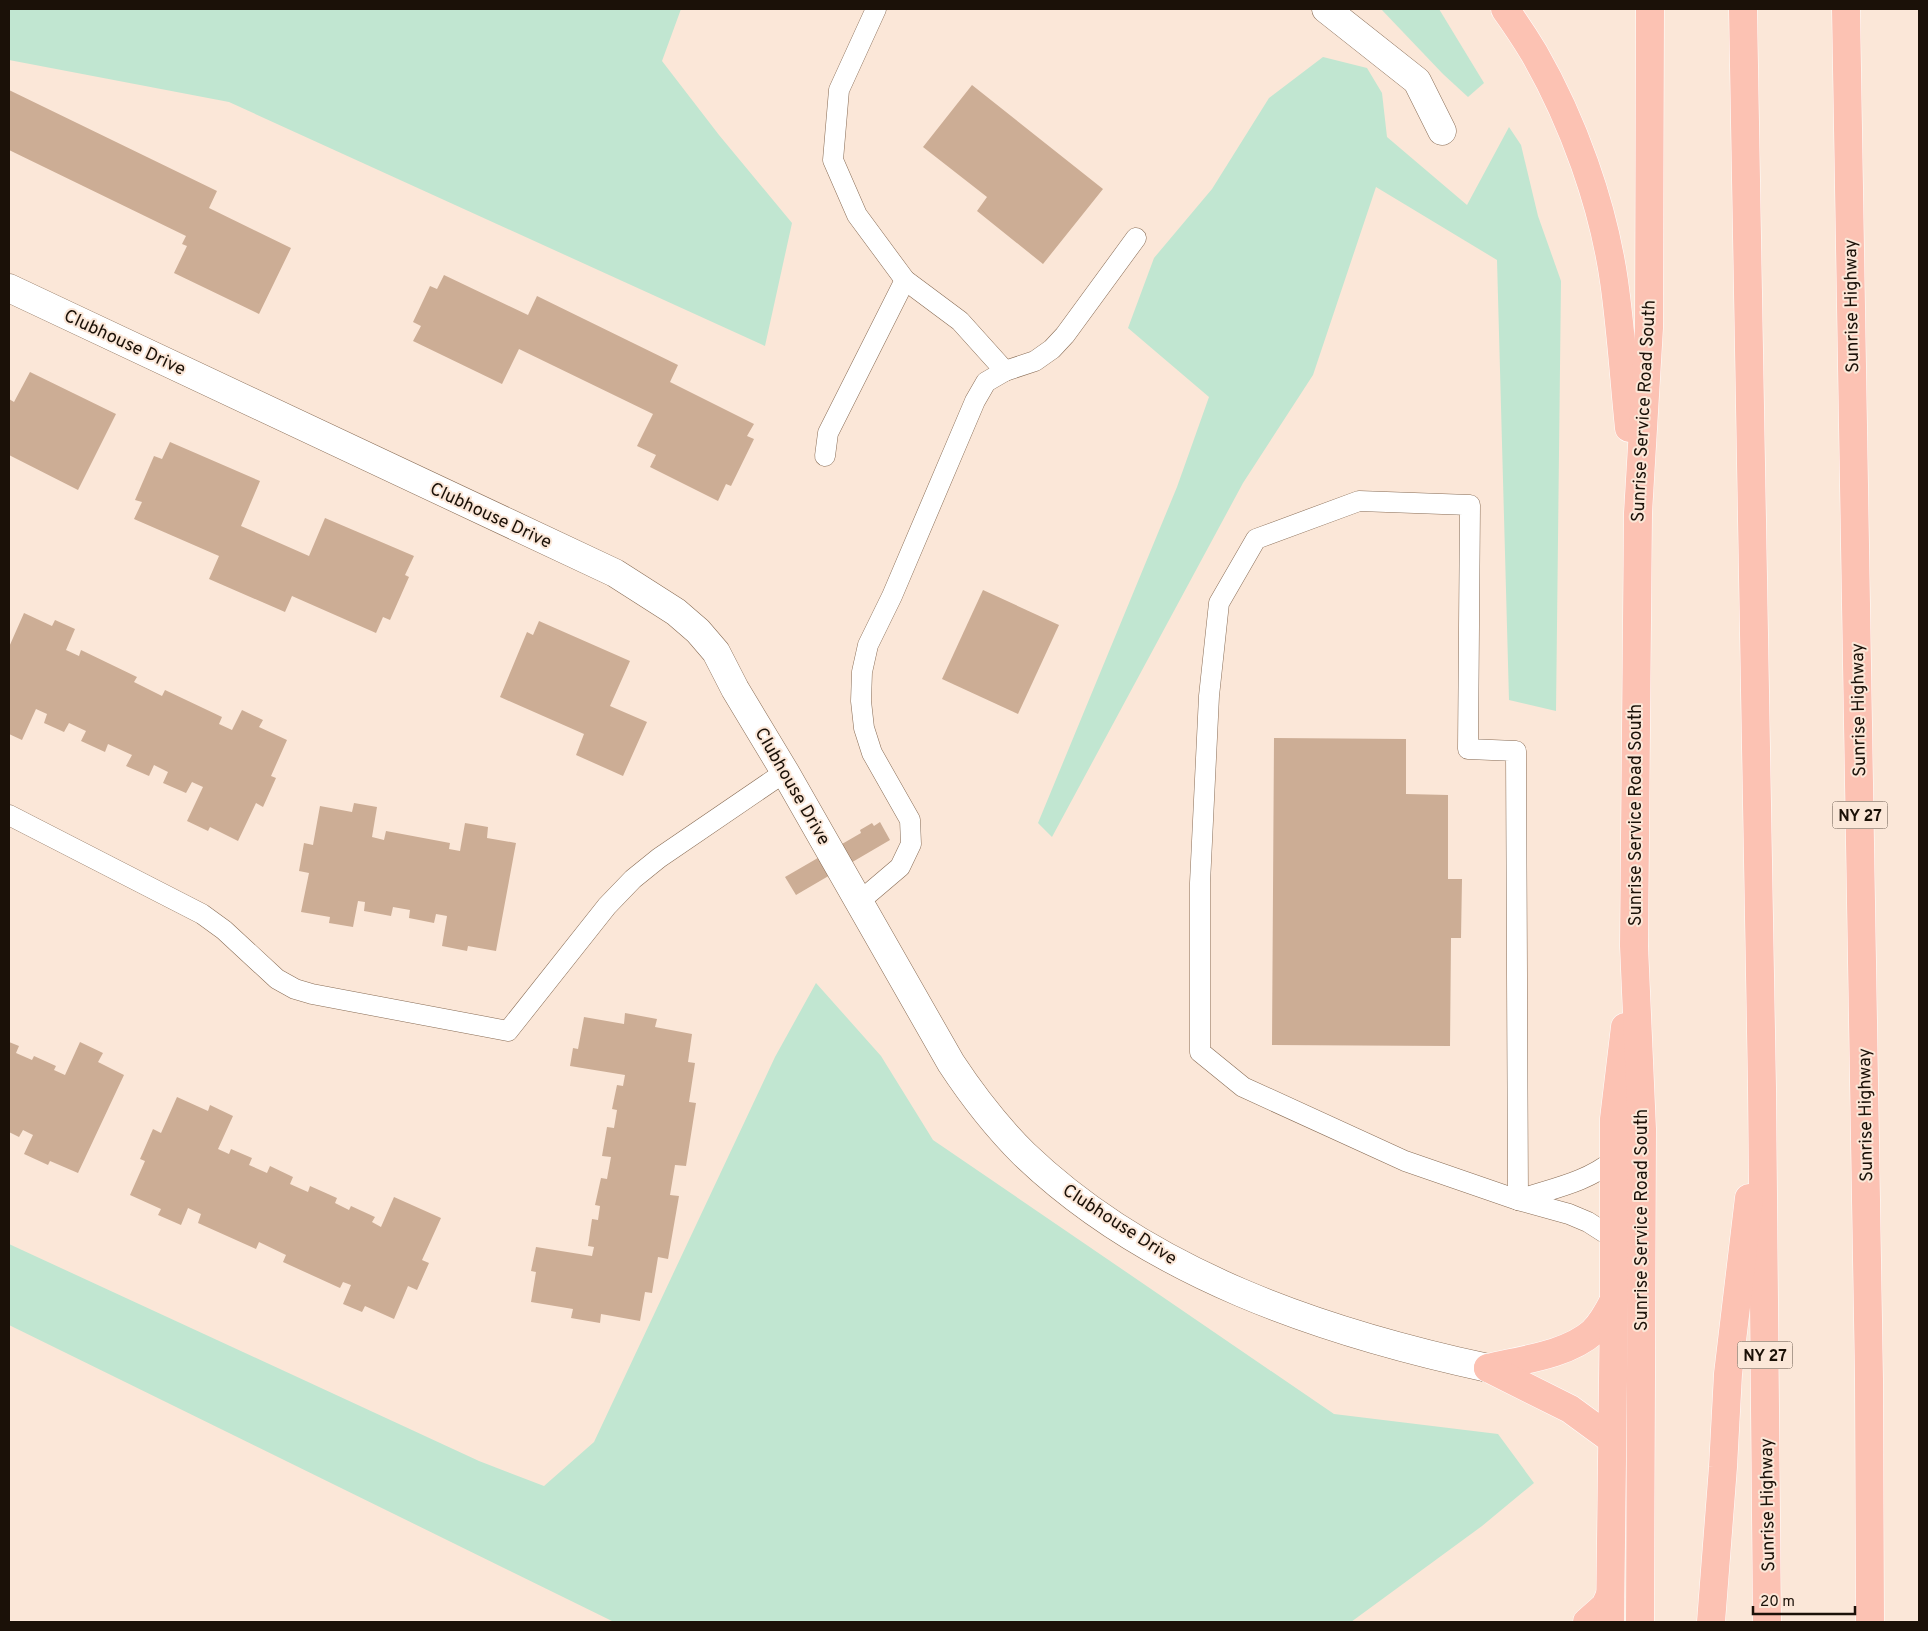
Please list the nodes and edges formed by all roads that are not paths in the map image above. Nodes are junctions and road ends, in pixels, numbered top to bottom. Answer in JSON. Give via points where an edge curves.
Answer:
{"nodes":[{"id":1,"x":876,"y":9,"type":"edge"},
{"id":2,"x":1326,"y":9,"type":"edge"},
{"id":3,"x":1505,"y":9,"type":"edge"},
{"id":4,"x":1650,"y":9,"type":"edge"},
{"id":5,"x":1744,"y":9,"type":"edge"},
{"id":6,"x":1846,"y":9,"type":"edge"},
{"id":7,"x":1442,"y":131,"type":"dead end"},
{"id":8,"x":1136,"y":238,"type":"dead end"},
{"id":9,"x":905,"y":280,"type":"junction"},
{"id":10,"x":9,"y":288,"type":"edge"},
{"id":11,"x":1005,"y":372,"type":"junction"},
{"id":12,"x":825,"y":456,"type":"dead end"},
{"id":13,"x":1638,"y":513,"type":"junction"},
{"id":14,"x":785,"y":772,"type":"junction"},
{"id":15,"x":9,"y":815,"type":"edge"},
{"id":16,"x":860,"y":901,"type":"junction"},
{"id":17,"x":1634,"y":946,"type":"junction"},
{"id":18,"x":1762,"y":1088,"type":"junction"},
{"id":19,"x":1614,"y":1160,"type":"junction"},
{"id":20,"x":1518,"y":1200,"type":"junction"},
{"id":21,"x":1614,"y":1238,"type":"junction"},
{"id":22,"x":1614,"y":1300,"type":"junction"},
{"id":23,"x":1488,"y":1368,"type":"junction"},
{"id":24,"x":1611,"y":1439,"type":"junction"},
{"id":25,"x":1610,"y":1594,"type":"junction"},
{"id":26,"x":1587,"y":1622,"type":"edge"},
{"id":27,"x":1610,"y":1622,"type":"edge"},
{"id":28,"x":1640,"y":1622,"type":"edge"},
{"id":29,"x":1711,"y":1622,"type":"edge"},
{"id":30,"x":1768,"y":1622,"type":"edge"},
{"id":31,"x":1870,"y":1622,"type":"edge"}],
"edges":[{"from":1,"to":9,"type":"lane","via":[[839,90],[833,160],[858,215]]},
{"from":2,"to":7,"type":"street","via":[[1417,81]]},
{"from":3,"to":13,"type":"highway","via":[[1534,53],[1578,143],[1600,216],[1614,280]]},
{"from":4,"to":13,"type":"highway","name":"Sunrise Service Road South","via":[[1649,328]]},
{"from":5,"to":18,"type":"highway","name":"Sunrise Highway","number":"NY 27"},
{"from":6,"to":31,"type":"highway","name":"Sunrise Highway","number":"NY 27","via":[[1869,1379]]},
{"from":8,"to":11,"type":"lane","via":[[1052,349],[1035,361]]},
{"from":9,"to":11,"type":"lane","via":[[960,321]]},
{"from":9,"to":12,"type":"lane","via":[[828,433]]},
{"from":10,"to":14,"type":"street","name":"Clubhouse Drive","via":[[615,573],[654,597],[698,631],[716,652]]},
{"from":11,"to":16,"type":"lane","via":[[986,382],[975,401],[868,645],[862,672],[864,728],[872,754],[910,820],[912,844],[900,867]]},
{"from":13,"to":17,"type":"highway","name":"Sunrise Service Road South"},
{"from":14,"to":15,"type":"lane","via":[[659,858],[634,879],[607,906],[508,1031],[295,989],[276,979],[202,914]]},
{"from":14,"to":16,"type":"street","name":"Clubhouse Drive"},
{"from":16,"to":23,"type":"street","name":"Clubhouse Drive","via":[[972,1095],[1024,1154],[1097,1213],[1178,1263],[1267,1303],[1374,1340]]},
{"from":17,"to":19,"type":"highway","via":[[1614,1118]]},
{"from":17,"to":28,"type":"highway","name":"Sunrise Service Road South","via":[[1642,1129]]},
{"from":18,"to":29,"type":"highway","via":[[1728,1374]]},
{"from":18,"to":30,"type":"highway","name":"Sunrise Highway","number":"NY 27"},
{"from":19,"to":20,"type":"lane","via":[[1599,1172],[1576,1182]]},
{"from":19,"to":21,"type":"highway"},
{"from":20,"to":20,"type":"lane","via":[[1405,1161],[1243,1087],[1200,1052],[1200,883],[1209,696],[1219,603],[1256,539],[1359,501],[1470,505],[1468,748],[1516,751]]},
{"from":20,"to":21,"type":"lane","via":[[1569,1214]]},
{"from":21,"to":22,"type":"highway"},
{"from":22,"to":23,"type":"highway","via":[[1604,1320],[1579,1343],[1563,1350]]},
{"from":22,"to":24,"type":"highway"},
{"from":23,"to":24,"type":"highway","via":[[1570,1409]]},
{"from":24,"to":25,"type":"highway"},
{"from":25,"to":26,"type":"highway","via":[[1605,1606]]},
{"from":25,"to":27,"type":"highway"}]}
